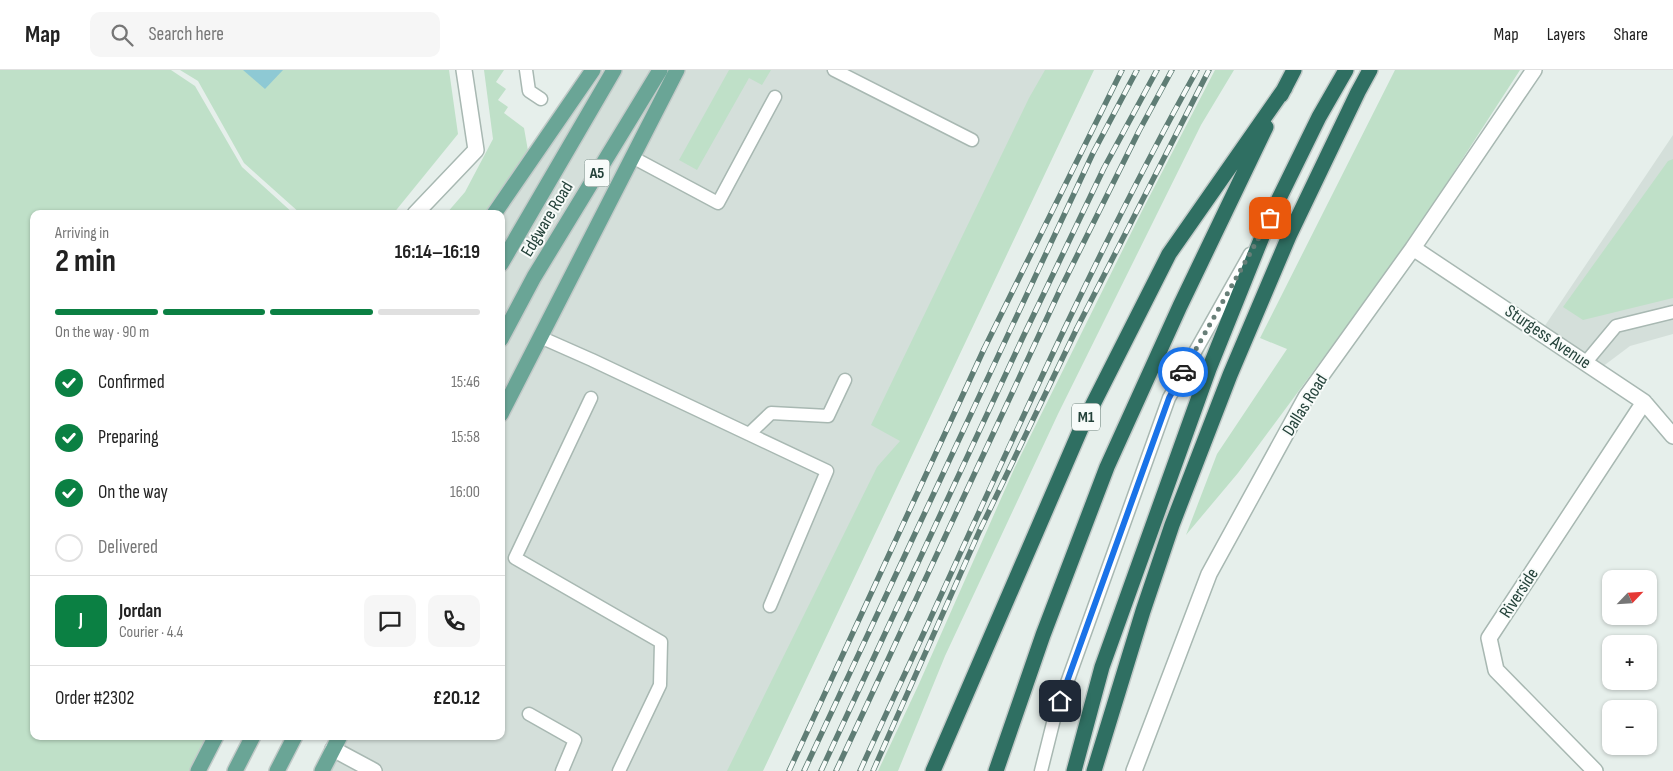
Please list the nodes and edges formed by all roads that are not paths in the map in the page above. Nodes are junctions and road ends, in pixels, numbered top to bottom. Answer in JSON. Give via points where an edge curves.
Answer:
{"nodes":[{"id":1,"x":464,"y":70,"type":"edge"},
{"id":2,"x":526,"y":70,"type":"edge"},
{"id":3,"x":593,"y":70,"type":"edge"},
{"id":4,"x":614,"y":70,"type":"edge"},
{"id":5,"x":660,"y":70,"type":"edge"},
{"id":6,"x":677,"y":70,"type":"edge"},
{"id":7,"x":834,"y":70,"type":"edge"},
{"id":8,"x":1294,"y":70,"type":"edge"},
{"id":9,"x":1346,"y":70,"type":"edge"},
{"id":10,"x":1370,"y":70,"type":"edge"},
{"id":11,"x":1534,"y":70,"type":"edge"},
{"id":12,"x":1285,"y":88,"type":"junction"},
{"id":13,"x":775,"y":97,"type":"dead end"},
{"id":14,"x":541,"y":100,"type":"dead end"},
{"id":15,"x":972,"y":140,"type":"dead end"},
{"id":16,"x":632,"y":157,"type":"junction"},
{"id":17,"x":419,"y":210,"type":"edge"},
{"id":18,"x":497,"y":210,"type":"edge"},
{"id":19,"x":1270,"y":218,"type":"junction"},
{"id":20,"x":1413,"y":248,"type":"junction"},
{"id":21,"x":505,"y":257,"type":"edge"},
{"id":22,"x":1673,"y":312,"type":"edge"},
{"id":23,"x":505,"y":331,"type":"edge"},
{"id":24,"x":540,"y":337,"type":"junction"},
{"id":25,"x":1586,"y":362,"type":"junction"},
{"id":26,"x":845,"y":380,"type":"dead end"},
{"id":27,"x":592,"y":398,"type":"dead end"},
{"id":28,"x":1644,"y":402,"type":"junction"},
{"id":29,"x":505,"y":406,"type":"edge"},
{"id":30,"x":749,"y":434,"type":"junction"},
{"id":31,"x":1673,"y":436,"type":"edge"},
{"id":32,"x":770,"y":606,"type":"dead end"},
{"id":33,"x":529,"y":714,"type":"dead end"},
{"id":34,"x":214,"y":740,"type":"edge"},
{"id":35,"x":251,"y":740,"type":"edge"},
{"id":36,"x":293,"y":740,"type":"edge"},
{"id":37,"x":337,"y":743,"type":"edge"},
{"id":38,"x":198,"y":771,"type":"edge"},
{"id":39,"x":235,"y":771,"type":"edge"},
{"id":40,"x":276,"y":771,"type":"edge"},
{"id":41,"x":322,"y":771,"type":"edge"},
{"id":42,"x":374,"y":771,"type":"edge"},
{"id":43,"x":562,"y":771,"type":"edge"},
{"id":44,"x":618,"y":771,"type":"edge"},
{"id":45,"x":933,"y":771,"type":"edge"},
{"id":46,"x":996,"y":771,"type":"edge"},
{"id":47,"x":1040,"y":771,"type":"edge"},
{"id":48,"x":1074,"y":771,"type":"edge"},
{"id":49,"x":1094,"y":771,"type":"edge"},
{"id":50,"x":1134,"y":771,"type":"edge"},
{"id":51,"x":1595,"y":771,"type":"edge"}],
"edges":[{"from":1,"to":17,"type":"street","via":[[476,150]]},
{"from":2,"to":14,"type":"lane","via":[[529,91]]},
{"from":3,"to":18,"type":"main road"},
{"from":4,"to":21,"type":"main road","name":"Edgware Road","number":"A5"},
{"from":5,"to":23,"type":"main road","name":"Edgware Road","number":"A5","via":[[534,277]]},
{"from":6,"to":16,"type":"main road"},
{"from":7,"to":15,"type":"lane"},
{"from":8,"to":12,"type":"highway","number":"M1"},
{"from":9,"to":19,"type":"highway"},
{"from":10,"to":49,"type":"highway","via":[[1289,236],[1223,393],[1172,525]]},
{"from":11,"to":20,"type":"street","name":"Dallas Road"},
{"from":12,"to":45,"type":"highway","number":"M1","via":[[1169,254],[1082,426]]},
{"from":12,"to":46,"type":"highway","number":"M1","via":[[1107,467]]},
{"from":13,"to":16,"type":"lane","via":[[718,203]]},
{"from":16,"to":24,"type":"main road"},
{"from":19,"to":47,"type":"lane","via":[[1169,398],[1054,719]]},
{"from":19,"to":48,"type":"highway","via":[[1209,369],[1155,516],[1102,668]]},
{"from":20,"to":25,"type":"street","name":"Sturgess Avenue"},
{"from":20,"to":50,"type":"street","name":"Dallas Road","via":[[1306,398],[1209,574]]},
{"from":22,"to":25,"type":"lane","via":[[1616,326]]},
{"from":24,"to":29,"type":"main road"},
{"from":24,"to":30,"type":"lane"},
{"from":25,"to":28,"type":"street","name":"Sturgess Avenue"},
{"from":26,"to":30,"type":"lane","via":[[828,416],[771,413]]},
{"from":27,"to":44,"type":"lane","via":[[515,558],[661,642],[660,684]]},
{"from":28,"to":31,"type":"street","name":"Sturgess Avenue"},
{"from":28,"to":51,"type":"street","name":"Riverside","via":[[1489,638],[1496,670]]},
{"from":30,"to":32,"type":"lane","via":[[827,471]]},
{"from":33,"to":43,"type":"lane","via":[[575,740]]},
{"from":34,"to":38,"type":"main road"},
{"from":35,"to":39,"type":"main road"},
{"from":36,"to":40,"type":"main road"},
{"from":37,"to":41,"type":"main road"},
{"from":37,"to":42,"type":"street"}]}
